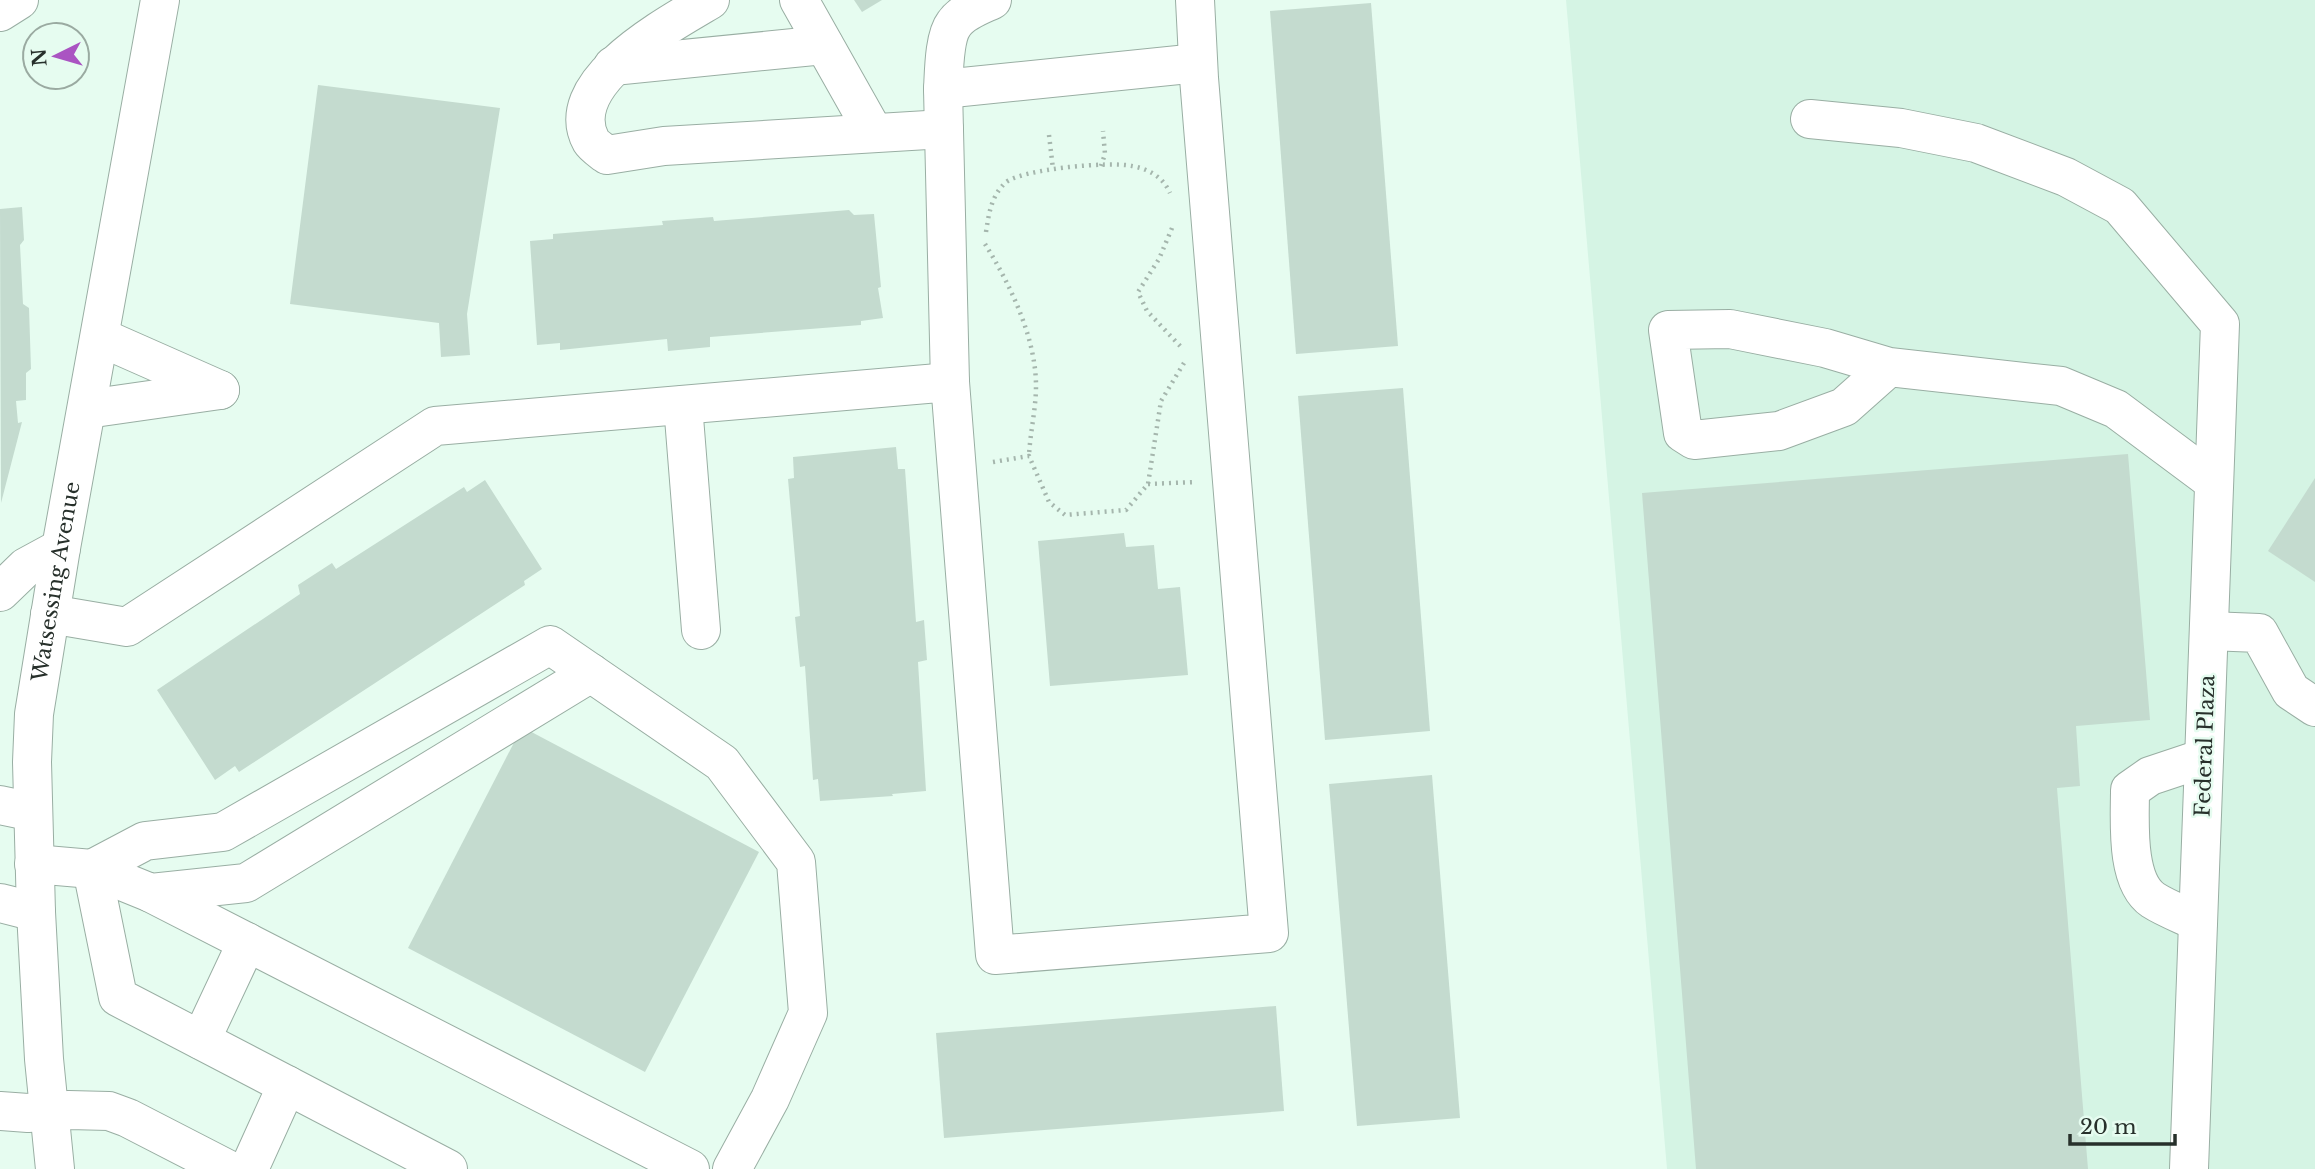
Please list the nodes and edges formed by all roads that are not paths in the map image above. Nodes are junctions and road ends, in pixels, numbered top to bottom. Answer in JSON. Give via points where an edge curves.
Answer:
{"nodes":[{"id":1,"x":19,"y":0,"type":"edge"},
{"id":2,"x":160,"y":0,"type":"edge"},
{"id":3,"x":710,"y":0,"type":"edge"},
{"id":4,"x":799,"y":0,"type":"edge"},
{"id":5,"x":992,"y":0,"type":"edge"},
{"id":6,"x":1195,"y":0,"type":"edge"},
{"id":7,"x":0,"y":12,"type":"edge"},
{"id":8,"x":824,"y":45,"type":"junction"},
{"id":9,"x":1198,"y":63,"type":"junction"},
{"id":10,"x":613,"y":66,"type":"junction"},
{"id":11,"x":943,"y":89,"type":"junction"},
{"id":12,"x":1810,"y":119,"type":"dead end"},
{"id":13,"x":944,"y":129,"type":"junction"},
{"id":14,"x":874,"y":133,"type":"junction"},
{"id":15,"x":100,"y":337,"type":"junction"},
{"id":16,"x":1889,"y":367,"type":"junction"},
{"id":17,"x":950,"y":382,"type":"junction"},
{"id":18,"x":682,"y":405,"type":"junction"},
{"id":19,"x":87,"y":409,"type":"junction"},
{"id":20,"x":2214,"y":482,"type":"junction"},
{"id":21,"x":61,"y":548,"type":"junction"},
{"id":22,"x":0,"y":592,"type":"edge"},
{"id":23,"x":50,"y":614,"type":"junction"},
{"id":24,"x":701,"y":630,"type":"dead end"},
{"id":25,"x":2208,"y":631,"type":"junction"},
{"id":26,"x":591,"y":673,"type":"junction"},
{"id":27,"x":2315,"y":707,"type":"edge"},
{"id":28,"x":2204,"y":758,"type":"junction"},
{"id":29,"x":16,"y":809,"type":"edge"},
{"id":30,"x":34,"y":864,"type":"junction"},
{"id":31,"x":92,"y":869,"type":"junction"},
{"id":32,"x":151,"y":893,"type":"junction"},
{"id":33,"x":18,"y":908,"type":"edge"},
{"id":34,"x":2198,"y":922,"type":"junction"},
{"id":35,"x":247,"y":942,"type":"junction"},
{"id":36,"x":201,"y":1040,"type":"junction"},
{"id":37,"x":286,"y":1085,"type":"junction"},
{"id":38,"x":0,"y":1111,"type":"edge"},
{"id":39,"x":49,"y":1113,"type":"junction"},
{"id":40,"x":55,"y":1169,"type":"edge"},
{"id":41,"x":227,"y":1169,"type":"edge"},
{"id":42,"x":249,"y":1169,"type":"edge"},
{"id":43,"x":448,"y":1169,"type":"edge"},
{"id":44,"x":690,"y":1169,"type":"edge"},
{"id":45,"x":732,"y":1169,"type":"edge"},
{"id":46,"x":2189,"y":1169,"type":"edge"}],
"edges":[{"from":1,"to":7,"type":"street"},
{"from":2,"to":15,"type":"street","name":"Watsessing Avenue"},
{"from":3,"to":10,"type":"street","via":[[637,45]]},
{"from":4,"to":8,"type":"street"},
{"from":5,"to":11,"type":"street","via":[[953,24]]},
{"from":6,"to":9,"type":"street"},
{"from":8,"to":10,"type":"street"},
{"from":8,"to":14,"type":"street"},
{"from":9,"to":11,"type":"street"},
{"from":9,"to":17,"type":"street","via":[[1269,933],[995,955]]},
{"from":10,"to":14,"type":"street","via":[[589,98],[586,122],[591,142],[607,155],[664,146]]},
{"from":11,"to":13,"type":"street"},
{"from":12,"to":20,"type":"street","name":"Federal Plaza","via":[[1901,128],[1976,143],[2066,177],[2120,206],[2220,324]]},
{"from":13,"to":14,"type":"street"},
{"from":13,"to":17,"type":"street"},
{"from":15,"to":19,"type":"street","name":"Watsessing Avenue"},
{"from":15,"to":19,"type":"street","via":[[220,390]]},
{"from":16,"to":16,"type":"street","via":[[1825,348],[1730,329],[1668,330],[1683,433],[1694,440],[1779,431],[1844,407]]},
{"from":16,"to":20,"type":"street","via":[[2061,386],[2116,409]]},
{"from":17,"to":18,"type":"street"},
{"from":18,"to":23,"type":"street","via":[[435,426],[127,626]]},
{"from":18,"to":24,"type":"street"},
{"from":19,"to":21,"type":"street","name":"Watsessing Avenue"},
{"from":20,"to":25,"type":"street","name":"Federal Plaza"},
{"from":21,"to":22,"type":"street","via":[[26,567]]},
{"from":21,"to":23,"type":"street","name":"Watsessing Avenue"},
{"from":23,"to":29,"type":"street","name":"Watsessing Avenue"},
{"from":25,"to":27,"type":"street","via":[[2259,633],[2291,691]]},
{"from":25,"to":28,"type":"street","name":"Federal Plaza"},
{"from":26,"to":31,"type":"street","via":[[550,645],[223,832],[145,841]]},
{"from":26,"to":32,"type":"street","via":[[246,883]]},
{"from":26,"to":45,"type":"street","via":[[722,763],[796,862],[808,1013],[770,1100]]},
{"from":28,"to":34,"type":"street","name":"Federal Plaza"},
{"from":28,"to":34,"type":"street","via":[[2150,776],[2130,790],[2136,878],[2151,899]]},
{"from":29,"to":30,"type":"street","name":"Watsessing Avenue"},
{"from":30,"to":31,"type":"street"},
{"from":30,"to":33,"type":"street","name":"Watsessing Avenue"},
{"from":31,"to":32,"type":"street"},
{"from":31,"to":36,"type":"street","via":[[118,997]]},
{"from":32,"to":35,"type":"street"},
{"from":33,"to":39,"type":"street","name":"Watsessing Avenue"},
{"from":34,"to":46,"type":"street","name":"Federal Plaza"},
{"from":35,"to":36,"type":"street"},
{"from":35,"to":44,"type":"street"},
{"from":36,"to":37,"type":"street"},
{"from":37,"to":42,"type":"street"},
{"from":37,"to":43,"type":"street"},
{"from":38,"to":39,"type":"street"},
{"from":39,"to":40,"type":"street","name":"Watsessing Avenue"},
{"from":39,"to":41,"type":"street","via":[[109,1111]]}]}
